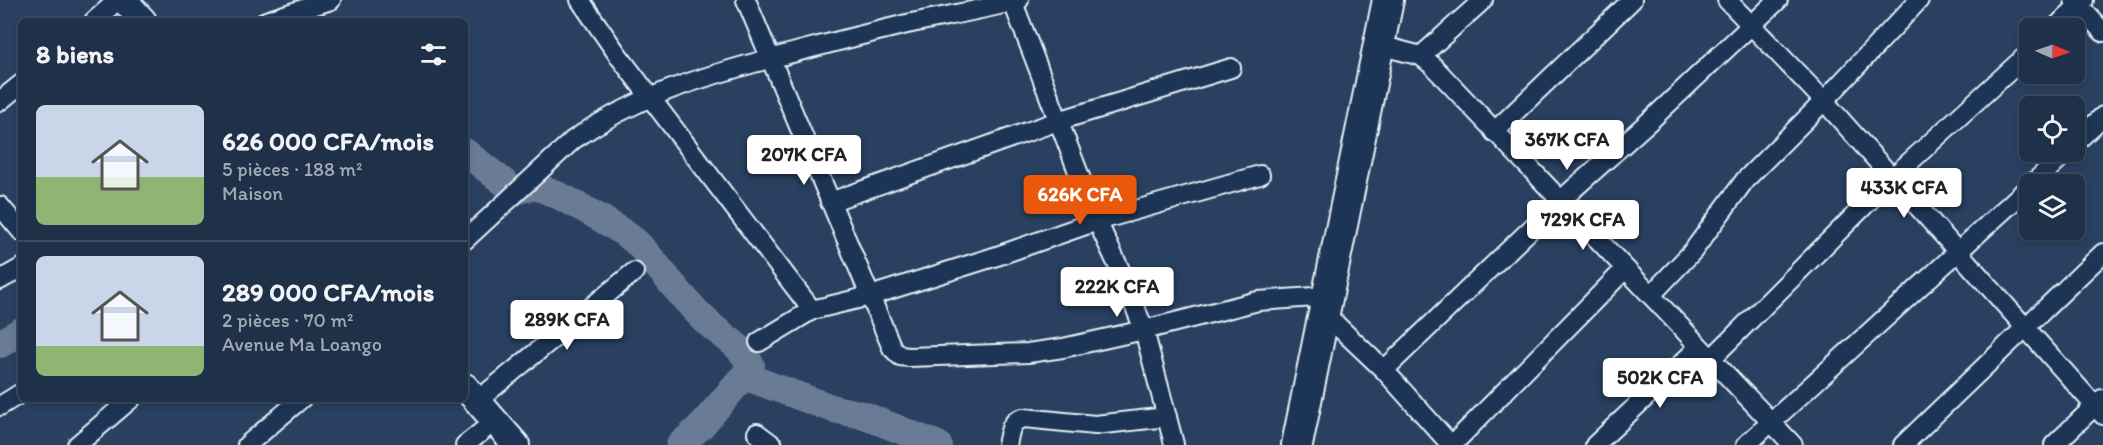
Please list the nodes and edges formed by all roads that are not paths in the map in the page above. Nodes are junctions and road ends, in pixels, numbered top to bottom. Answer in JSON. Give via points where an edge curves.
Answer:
{"nodes":[{"id":1,"x":118,"y":0,"type":"edge"},
{"id":2,"x":124,"y":0,"type":"edge"},
{"id":3,"x":331,"y":0,"type":"edge"},
{"id":4,"x":580,"y":0,"type":"edge"},
{"id":5,"x":746,"y":0,"type":"edge"},
{"id":6,"x":1388,"y":0,"type":"edge"},
{"id":7,"x":1483,"y":0,"type":"edge"},
{"id":8,"x":1632,"y":0,"type":"edge"},
{"id":9,"x":1727,"y":0,"type":"edge"},
{"id":10,"x":1778,"y":0,"type":"edge"},
{"id":11,"x":1919,"y":0,"type":"edge"},
{"id":12,"x":1014,"y":1,"type":"edge"},
{"id":13,"x":2079,"y":2,"type":"edge"},
{"id":14,"x":97,"y":18,"type":"edge"},
{"id":15,"x":140,"y":18,"type":"edge"},
{"id":16,"x":275,"y":18,"type":"edge"},
{"id":17,"x":2064,"y":18,"type":"edge"},
{"id":18,"x":1751,"y":27,"type":"junction"},
{"id":19,"x":2103,"y":32,"type":"edge"},
{"id":20,"x":1379,"y":45,"type":"junction"},
{"id":21,"x":1421,"y":56,"type":"junction"},
{"id":22,"x":771,"y":59,"type":"junction"},
{"id":23,"x":2019,"y":62,"type":"edge"},
{"id":24,"x":1231,"y":68,"type":"dead end"},
{"id":25,"x":18,"y":86,"type":"edge"},
{"id":26,"x":649,"y":96,"type":"junction"},
{"id":27,"x":0,"y":101,"type":"edge"},
{"id":28,"x":1824,"y":101,"type":"junction"},
{"id":29,"x":2103,"y":116,"type":"edge"},
{"id":30,"x":1058,"y":121,"type":"junction"},
{"id":31,"x":1494,"y":132,"type":"junction"},
{"id":32,"x":2085,"y":133,"type":"edge"},
{"id":33,"x":2056,"y":162,"type":"edge"},
{"id":34,"x":2043,"y":174,"type":"edge"},
{"id":35,"x":1260,"y":175,"type":"dead end"},
{"id":36,"x":1891,"y":179,"type":"junction"},
{"id":37,"x":2019,"y":196,"type":"edge"},
{"id":38,"x":1560,"y":201,"type":"junction"},
{"id":39,"x":830,"y":202,"type":"junction"},
{"id":40,"x":0,"y":206,"type":"edge"},
{"id":41,"x":1097,"y":221,"type":"junction"},
{"id":42,"x":18,"y":227,"type":"edge"},
{"id":43,"x":468,"y":237,"type":"edge"},
{"id":44,"x":1957,"y":252,"type":"junction"},
{"id":45,"x":2103,"y":253,"type":"edge"},
{"id":46,"x":1625,"y":269,"type":"junction"},
{"id":47,"x":18,"y":270,"type":"edge"},
{"id":48,"x":634,"y":272,"type":"dead end"},
{"id":49,"x":0,"y":280,"type":"edge"},
{"id":50,"x":1652,"y":294,"type":"junction"},
{"id":51,"x":870,"y":296,"type":"junction"},
{"id":52,"x":1327,"y":305,"type":"junction"},
{"id":53,"x":812,"y":310,"type":"junction"},
{"id":54,"x":2024,"y":328,"type":"junction"},
{"id":55,"x":1144,"y":330,"type":"junction"},
{"id":56,"x":759,"y":342,"type":"dead end"},
{"id":57,"x":1705,"y":353,"type":"junction"},
{"id":58,"x":1384,"y":370,"type":"junction"},
{"id":59,"x":471,"y":394,"type":"edge"},
{"id":60,"x":18,"y":395,"type":"edge"},
{"id":61,"x":127,"y":402,"type":"edge"},
{"id":62,"x":298,"y":402,"type":"edge"},
{"id":63,"x":0,"y":406,"type":"edge"},
{"id":64,"x":2100,"y":406,"type":"edge"},
{"id":65,"x":1167,"y":417,"type":"junction"},
{"id":66,"x":495,"y":421,"type":"junction"},
{"id":67,"x":1772,"y":423,"type":"junction"},
{"id":68,"x":757,"y":433,"type":"dead end"},
{"id":69,"x":1174,"y":444,"type":"edge"},
{"id":70,"x":77,"y":445,"type":"edge"},
{"id":71,"x":247,"y":445,"type":"edge"},
{"id":72,"x":465,"y":445,"type":"edge"},
{"id":73,"x":516,"y":445,"type":"edge"},
{"id":74,"x":773,"y":445,"type":"edge"},
{"id":75,"x":1007,"y":445,"type":"edge"},
{"id":76,"x":1297,"y":445,"type":"edge"},
{"id":77,"x":1452,"y":445,"type":"edge"},
{"id":78,"x":1595,"y":445,"type":"edge"},
{"id":79,"x":1746,"y":445,"type":"edge"},
{"id":80,"x":1793,"y":445,"type":"edge"},
{"id":81,"x":1903,"y":445,"type":"edge"},
{"id":82,"x":2054,"y":445,"type":"edge"}],
"edges":[{"from":1,"to":14,"type":"street"},
{"from":2,"to":15,"type":"main road"},
{"from":3,"to":16,"type":"street"},
{"from":4,"to":26,"type":"street"},
{"from":5,"to":22,"type":"street"},
{"from":6,"to":20,"type":"highway"},
{"from":7,"to":21,"type":"street"},
{"from":8,"to":31,"type":"street"},
{"from":9,"to":18,"type":"street"},
{"from":10,"to":18,"type":"street"},
{"from":11,"to":28,"type":"street"},
{"from":12,"to":22,"type":"street"},
{"from":12,"to":30,"type":"street"},
{"from":13,"to":17,"type":"street"},
{"from":13,"to":19,"type":"street"},
{"from":18,"to":28,"type":"street"},
{"from":18,"to":38,"type":"street"},
{"from":20,"to":21,"type":"street"},
{"from":20,"to":52,"type":"highway"},
{"from":21,"to":31,"type":"street"},
{"from":22,"to":26,"type":"street"},
{"from":22,"to":39,"type":"street"},
{"from":23,"to":36,"type":"street"},
{"from":24,"to":30,"type":"street"},
{"from":25,"to":27,"type":"street"},
{"from":26,"to":43,"type":"street","via":[[573,140]]},
{"from":26,"to":53,"type":"street"},
{"from":28,"to":36,"type":"street"},
{"from":28,"to":50,"type":"street","via":[[1745,180],[1693,251]]},
{"from":29,"to":32,"type":"street"},
{"from":30,"to":39,"type":"street"},
{"from":30,"to":41,"type":"street"},
{"from":31,"to":38,"type":"street"},
{"from":33,"to":34,"type":"street"},
{"from":35,"to":41,"type":"street"},
{"from":36,"to":44,"type":"street"},
{"from":36,"to":57,"type":"street"},
{"from":37,"to":44,"type":"street"},
{"from":38,"to":46,"type":"street"},
{"from":38,"to":58,"type":"street"},
{"from":39,"to":51,"type":"street"},
{"from":40,"to":42,"type":"street"},
{"from":41,"to":51,"type":"street"},
{"from":41,"to":55,"type":"street"},
{"from":44,"to":54,"type":"street"},
{"from":44,"to":67,"type":"street"},
{"from":45,"to":54,"type":"street"},
{"from":46,"to":50,"type":"street"},
{"from":46,"to":77,"type":"street"},
{"from":47,"to":49,"type":"street"},
{"from":48,"to":59,"type":"street"},
{"from":50,"to":57,"type":"street"},
{"from":51,"to":53,"type":"street"},
{"from":51,"to":55,"type":"street","via":[[892,348],[900,356],[1028,353]]},
{"from":52,"to":55,"type":"street","via":[[1258,301]]},
{"from":52,"to":58,"type":"street"},
{"from":52,"to":76,"type":"highway"},
{"from":53,"to":56,"type":"street"},
{"from":54,"to":64,"type":"street"},
{"from":54,"to":81,"type":"street"},
{"from":55,"to":65,"type":"street"},
{"from":57,"to":67,"type":"street"},
{"from":57,"to":78,"type":"street"},
{"from":58,"to":77,"type":"street"},
{"from":59,"to":66,"type":"main road"},
{"from":60,"to":63,"type":"street"},
{"from":61,"to":70,"type":"street"},
{"from":62,"to":71,"type":"street"},
{"from":64,"to":82,"type":"street"},
{"from":65,"to":69,"type":"street"},
{"from":65,"to":75,"type":"street","via":[[1095,426],[1017,419],[1012,423]]},
{"from":66,"to":72,"type":"street"},
{"from":66,"to":73,"type":"main road"},
{"from":67,"to":79,"type":"street"},
{"from":67,"to":80,"type":"street"},
{"from":68,"to":74,"type":"street"}]}
